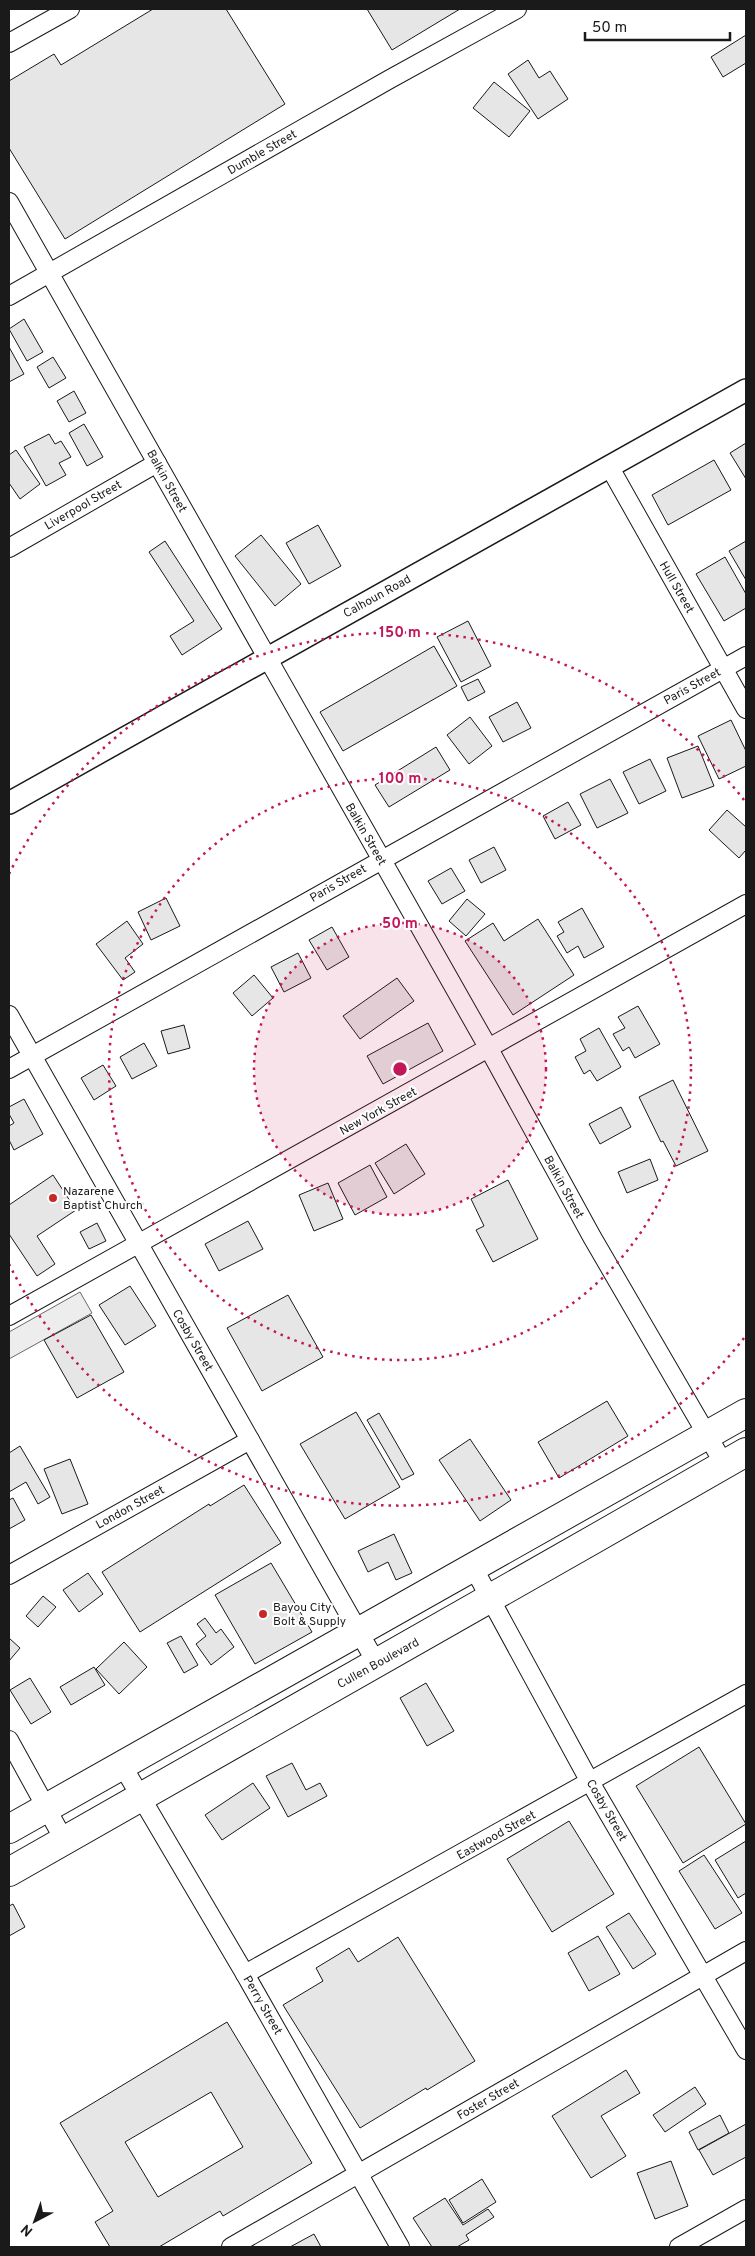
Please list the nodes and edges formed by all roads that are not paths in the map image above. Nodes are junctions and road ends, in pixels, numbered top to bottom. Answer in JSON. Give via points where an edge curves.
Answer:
{"nodes":[{"id":1,"x":70,"y":9,"type":"edge"},
{"id":2,"x":517,"y":9,"type":"edge"},
{"id":3,"x":9,"y":43,"type":"edge"},
{"id":4,"x":9,"y":202,"type":"edge"},
{"id":5,"x":49,"y":274,"type":"junction"},
{"id":6,"x":9,"y":296,"type":"edge"},
{"id":7,"x":746,"y":390,"type":"edge"},
{"id":8,"x":157,"y":463,"type":"junction"},
{"id":9,"x":609,"y":466,"type":"junction"},
{"id":10,"x":9,"y":548,"type":"edge"},
{"id":11,"x":746,"y":656,"type":"edge"},
{"id":12,"x":267,"y":658,"type":"junction"},
{"id":13,"x":724,"y":669,"type":"junction"},
{"id":14,"x":746,"y":709,"type":"edge"},
{"id":15,"x":9,"y":803,"type":"edge"},
{"id":16,"x":380,"y":859,"type":"junction"},
{"id":17,"x":746,"y":904,"type":"edge"},
{"id":18,"x":9,"y":1015,"type":"edge"},
{"id":19,"x":489,"y":1049,"type":"junction"},
{"id":20,"x":32,"y":1056,"type":"junction"},
{"id":21,"x":9,"y":1068,"type":"edge"},
{"id":22,"x":139,"y":1244,"type":"junction"},
{"id":23,"x":9,"y":1316,"type":"edge"},
{"id":24,"x":746,"y":1413,"type":"edge"},
{"id":25,"x":706,"y":1435,"type":"junction"},
{"id":26,"x":250,"y":1440,"type":"junction"},
{"id":27,"x":735,"y":1458,"type":"edge"},
{"id":28,"x":473,"y":1567,"type":"junction"},
{"id":29,"x":9,"y":1575,"type":"edge"},
{"id":30,"x":491,"y":1599,"type":"junction"},
{"id":31,"x":359,"y":1632,"type":"junction"},
{"id":32,"x":377,"y":1664,"type":"junction"},
{"id":33,"x":746,"y":1694,"type":"edge"},
{"id":34,"x":9,"y":1740,"type":"edge"},
{"id":35,"x":122,"y":1765,"type":"junction"},
{"id":36,"x":590,"y":1782,"type":"junction"},
{"id":37,"x":140,"y":1795,"type":"junction"},
{"id":38,"x":46,"y":1808,"type":"junction"},
{"id":39,"x":9,"y":1829,"type":"edge"},
{"id":40,"x":64,"y":1840,"type":"junction"},
{"id":41,"x":9,"y":1872,"type":"edge"},
{"id":42,"x":746,"y":1951,"type":"edge"},
{"id":43,"x":245,"y":1974,"type":"junction"},
{"id":44,"x":704,"y":1974,"type":"junction"},
{"id":45,"x":746,"y":2050,"type":"edge"},
{"id":46,"x":359,"y":2173,"type":"junction"},
{"id":47,"x":746,"y":2209,"type":"edge"},
{"id":48,"x":231,"y":2247,"type":"edge"},
{"id":49,"x":400,"y":2247,"type":"edge"},
{"id":50,"x":678,"y":2247,"type":"edge"}],
"edges":[{"from":1,"to":3,"type":"street"},
{"from":2,"to":5,"type":"street","name":"Dumble Street","via":[[390,78]]},
{"from":4,"to":5,"type":"street","name":"Balkin Street"},
{"from":5,"to":6,"type":"street","name":"Dumble Street"},
{"from":5,"to":8,"type":"street","name":"Balkin Street"},
{"from":7,"to":9,"type":"street","name":"Calhoun Road"},
{"from":8,"to":10,"type":"street","name":"Liverpool Street"},
{"from":8,"to":12,"type":"street","name":"Balkin Street"},
{"from":9,"to":12,"type":"street","name":"Calhoun Road"},
{"from":9,"to":13,"type":"street","name":"Hull Street"},
{"from":11,"to":13,"type":"street","name":"Paris Street"},
{"from":12,"to":15,"type":"street","name":"Calhoun Road"},
{"from":12,"to":16,"type":"street","name":"Balkin Street"},
{"from":13,"to":14,"type":"street","name":"Hull Street"},
{"from":13,"to":16,"type":"street","name":"Paris Street"},
{"from":16,"to":19,"type":"street","name":"Balkin Street"},
{"from":16,"to":20,"type":"street","name":"Paris Street"},
{"from":17,"to":19,"type":"street","name":"New York Street"},
{"from":18,"to":20,"type":"street","name":"Cosby Street"},
{"from":19,"to":22,"type":"street","name":"New York Street"},
{"from":19,"to":25,"type":"street","name":"Balkin Street"},
{"from":20,"to":21,"type":"street","name":"Paris Street"},
{"from":20,"to":22,"type":"street","name":"Cosby Street"},
{"from":22,"to":23,"type":"street","name":"New York Street"},
{"from":22,"to":26,"type":"street","name":"Cosby Street"},
{"from":24,"to":25,"type":"main road"},
{"from":25,"to":27,"type":"street","name":"Balkin Street"},
{"from":25,"to":28,"type":"main road"},
{"from":26,"to":29,"type":"street","name":"London Street"},
{"from":26,"to":31,"type":"street","name":"Cosby Street"},
{"from":27,"to":30,"type":"main road","name":"Cullen Boulevard"},
{"from":28,"to":30,"type":"street","name":"Cosby Street"},
{"from":28,"to":31,"type":"main road"},
{"from":30,"to":32,"type":"main road","name":"Cullen Boulevard"},
{"from":30,"to":36,"type":"street","name":"Cosby Street"},
{"from":31,"to":32,"type":"street","name":"Cosby Street"},
{"from":31,"to":35,"type":"main road"},
{"from":32,"to":37,"type":"main road","name":"Cullen Boulevard"},
{"from":33,"to":36,"type":"street","name":"Eastwood Street"},
{"from":34,"to":38,"type":"street"},
{"from":35,"to":37,"type":"street","name":"Perry Street"},
{"from":35,"to":38,"type":"main road"},
{"from":36,"to":43,"type":"street","name":"Eastwood Street"},
{"from":36,"to":44,"type":"street","name":"Cosby Street"},
{"from":37,"to":40,"type":"main road","name":"Cullen Boulevard"},
{"from":37,"to":43,"type":"street","name":"Perry Street"},
{"from":38,"to":39,"type":"main road"},
{"from":38,"to":40,"type":"street"},
{"from":40,"to":41,"type":"main road","name":"Cullen Boulevard"},
{"from":42,"to":44,"type":"street","name":"Foster Street"},
{"from":43,"to":46,"type":"street","name":"Perry Street"},
{"from":44,"to":45,"type":"street","name":"Cosby Street"},
{"from":44,"to":46,"type":"street","name":"Foster Street"},
{"from":46,"to":48,"type":"street","name":"Foster Street"},
{"from":46,"to":49,"type":"street","name":"Perry Street"},
{"from":47,"to":50,"type":"street"}]}
